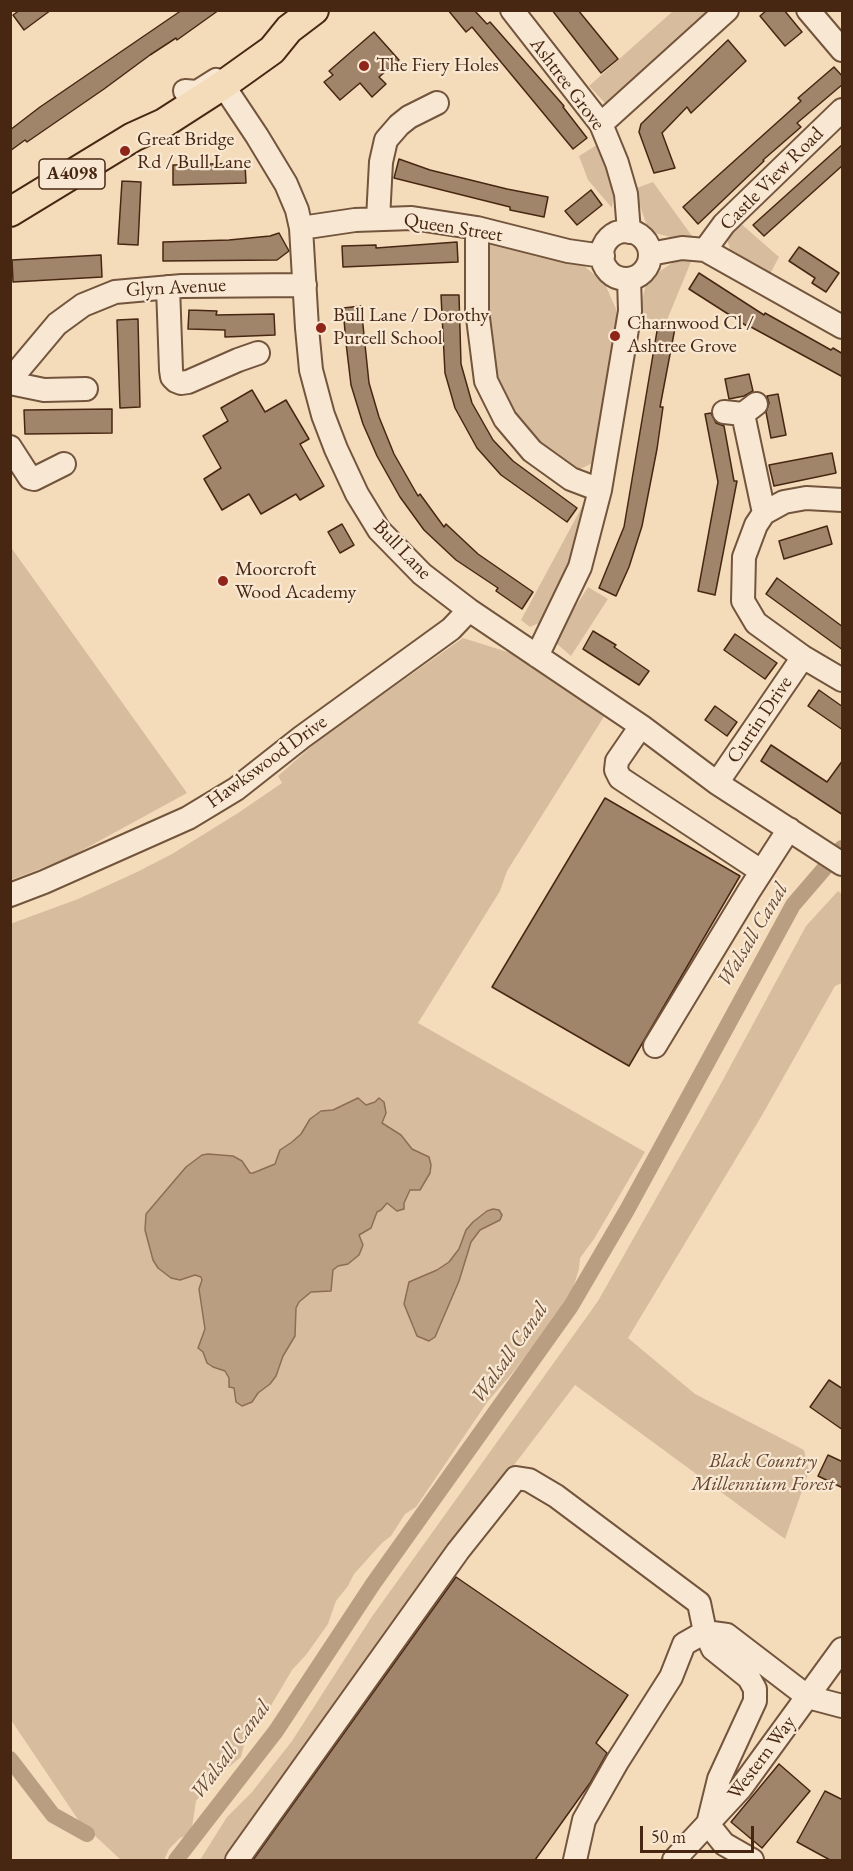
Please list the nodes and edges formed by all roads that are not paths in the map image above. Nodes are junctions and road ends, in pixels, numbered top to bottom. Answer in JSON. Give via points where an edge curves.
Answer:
{"nodes":[{"id":1,"x":314,"y":10,"type":"edge"},
{"id":2,"x":512,"y":10,"type":"edge"},
{"id":3,"x":727,"y":10,"type":"edge"},
{"id":4,"x":808,"y":10,"type":"edge"},
{"id":5,"x":843,"y":50,"type":"edge"},
{"id":6,"x":226,"y":73,"type":"junction"},
{"id":7,"x":437,"y":103,"type":"dead end"},
{"id":8,"x":843,"y":110,"type":"edge"},
{"id":9,"x":601,"y":124,"type":"junction"},
{"id":10,"x":133,"y":136,"type":"junction"},
{"id":11,"x":10,"y":212,"type":"edge"},
{"id":12,"x":378,"y":219,"type":"junction"},
{"id":13,"x":301,"y":228,"type":"junction"},
{"id":14,"x":477,"y":228,"type":"junction"},
{"id":15,"x":629,"y":232,"type":"junction"},
{"id":16,"x":705,"y":250,"type":"junction"},
{"id":17,"x":650,"y":254,"type":"junction"},
{"id":18,"x":603,"y":256,"type":"junction"},
{"id":19,"x":629,"y":279,"type":"junction"},
{"id":20,"x":305,"y":285,"type":"junction"},
{"id":21,"x":168,"y":287,"type":"junction"},
{"id":22,"x":843,"y":327,"type":"edge"},
{"id":23,"x":258,"y":353,"type":"dead end"},
{"id":24,"x":10,"y":382,"type":"edge"},
{"id":25,"x":86,"y":389,"type":"dead end"},
{"id":26,"x":741,"y":410,"type":"dead end"},
{"id":27,"x":10,"y":447,"type":"edge"},
{"id":28,"x":64,"y":464,"type":"dead end"},
{"id":29,"x":600,"y":490,"type":"junction"},
{"id":30,"x":843,"y":500,"type":"edge"},
{"id":31,"x":764,"y":513,"type":"junction"},
{"id":32,"x":469,"y":610,"type":"junction"},
{"id":33,"x":537,"y":656,"type":"junction"},
{"id":34,"x":803,"y":657,"type":"junction"},
{"id":35,"x":843,"y":680,"type":"edge"},
{"id":36,"x":641,"y":726,"type":"junction"},
{"id":37,"x":717,"y":783,"type":"junction"},
{"id":38,"x":789,"y":830,"type":"junction"},
{"id":39,"x":843,"y":864,"type":"edge"},
{"id":40,"x":761,"y":871,"type":"junction"},
{"id":41,"x":10,"y":895,"type":"edge"},
{"id":42,"x":656,"y":1046,"type":"dead end"},
{"id":43,"x":705,"y":1632,"type":"junction"},
{"id":44,"x":843,"y":1649,"type":"edge"},
{"id":45,"x":808,"y":1697,"type":"junction"},
{"id":46,"x":843,"y":1706,"type":"edge"},
{"id":47,"x":708,"y":1824,"type":"junction"},
{"id":48,"x":237,"y":1860,"type":"edge"},
{"id":49,"x":575,"y":1860,"type":"edge"},
{"id":50,"x":674,"y":1860,"type":"edge"},
{"id":51,"x":752,"y":1860,"type":"edge"}],
"edges":[{"from":1,"to":6,"type":"main road","number":"A4098","via":[[289,28],[272,50]]},
{"from":2,"to":9,"type":"street","name":"Ashtree Grove"},
{"from":3,"to":9,"type":"street"},
{"from":4,"to":5,"type":"street"},
{"from":6,"to":10,"type":"main road","number":"A4098","via":[[164,123]]},
{"from":6,"to":10,"type":"main road","number":"A4098","via":[[163,106]]},
{"from":6,"to":13,"type":"street","name":"Bull Lane","via":[[286,184]]},
{"from":7,"to":12,"type":"street","via":[[409,117],[386,140]]},
{"from":8,"to":16,"type":"street","name":"Castle View Road","via":[[724,224]]},
{"from":9,"to":15,"type":"street","name":"Ashtree Grove","via":[[626,194]]},
{"from":10,"to":11,"type":"main road","number":"A4098"},
{"from":12,"to":13,"type":"street","name":"Queen Street"},
{"from":12,"to":14,"type":"street","name":"Queen Street","via":[[411,218]]},
{"from":13,"to":20,"type":"street","name":"Bull Lane"},
{"from":14,"to":18,"type":"street","name":"Queen Street"},
{"from":14,"to":29,"type":"street","via":[[477,310],[486,381],[506,419],[532,451],[571,479]]},
{"from":15,"to":17,"type":"street","via":[[643,238]]},
{"from":15,"to":18,"type":"street","via":[[612,236]]},
{"from":16,"to":17,"type":"street","via":[[682,248]]},
{"from":16,"to":22,"type":"street"},
{"from":17,"to":19,"type":"street","via":[[645,270]]},
{"from":18,"to":19,"type":"street","via":[[609,271]]},
{"from":19,"to":29,"type":"street","via":[[630,311]]},
{"from":20,"to":21,"type":"street","name":"Glyn Avenue"},
{"from":20,"to":32,"type":"street","name":"Bull Lane","via":[[311,370],[329,434],[357,494],[379,530],[396,548]]},
{"from":21,"to":23,"type":"street","via":[[171,370],[176,381],[189,382]]},
{"from":21,"to":24,"type":"street","name":"Glyn Avenue","via":[[115,292],[83,305],[57,324]]},
{"from":24,"to":25,"type":"street","name":"Glyn Avenue","via":[[44,390]]},
{"from":26,"to":31,"type":"street"},
{"from":27,"to":28,"type":"street","via":[[30,478]]},
{"from":29,"to":33,"type":"street","via":[[580,567]]},
{"from":30,"to":31,"type":"street","via":[[784,501]]},
{"from":31,"to":34,"type":"street","name":"Curtin Drive","via":[[744,557],[743,602],[756,623]]},
{"from":32,"to":33,"type":"street","name":"Bull Lane"},
{"from":32,"to":41,"type":"street","name":"Hawkswood Drive","via":[[452,629],[236,789],[188,818]]},
{"from":33,"to":36,"type":"street","name":"Bull Lane"},
{"from":34,"to":35,"type":"street","name":"Curtin Drive"},
{"from":34,"to":37,"type":"street","name":"Curtin Drive"},
{"from":36,"to":37,"type":"street","name":"Bull Lane"},
{"from":36,"to":40,"type":"street","via":[[617,762],[620,778]]},
{"from":37,"to":38,"type":"street","name":"Bull Lane"},
{"from":38,"to":39,"type":"street","name":"Bull Lane"},
{"from":38,"to":40,"type":"street"},
{"from":40,"to":42,"type":"street"},
{"from":43,"to":45,"type":"street","via":[[727,1635]]},
{"from":43,"to":47,"type":"street","via":[[713,1649],[749,1678],[755,1689],[755,1701],[719,1779]]},
{"from":43,"to":48,"type":"street","via":[[699,1603],[556,1496],[529,1480],[516,1478],[458,1551]]},
{"from":43,"to":49,"type":"street","via":[[684,1644],[671,1677],[584,1820]]},
{"from":44,"to":45,"type":"street","name":"Western Way"},
{"from":45,"to":46,"type":"street"},
{"from":45,"to":47,"type":"street","name":"Western Way","via":[[740,1789]]},
{"from":47,"to":50,"type":"street","name":"Western Way"},
{"from":47,"to":51,"type":"street","via":[[724,1844]]}]}
